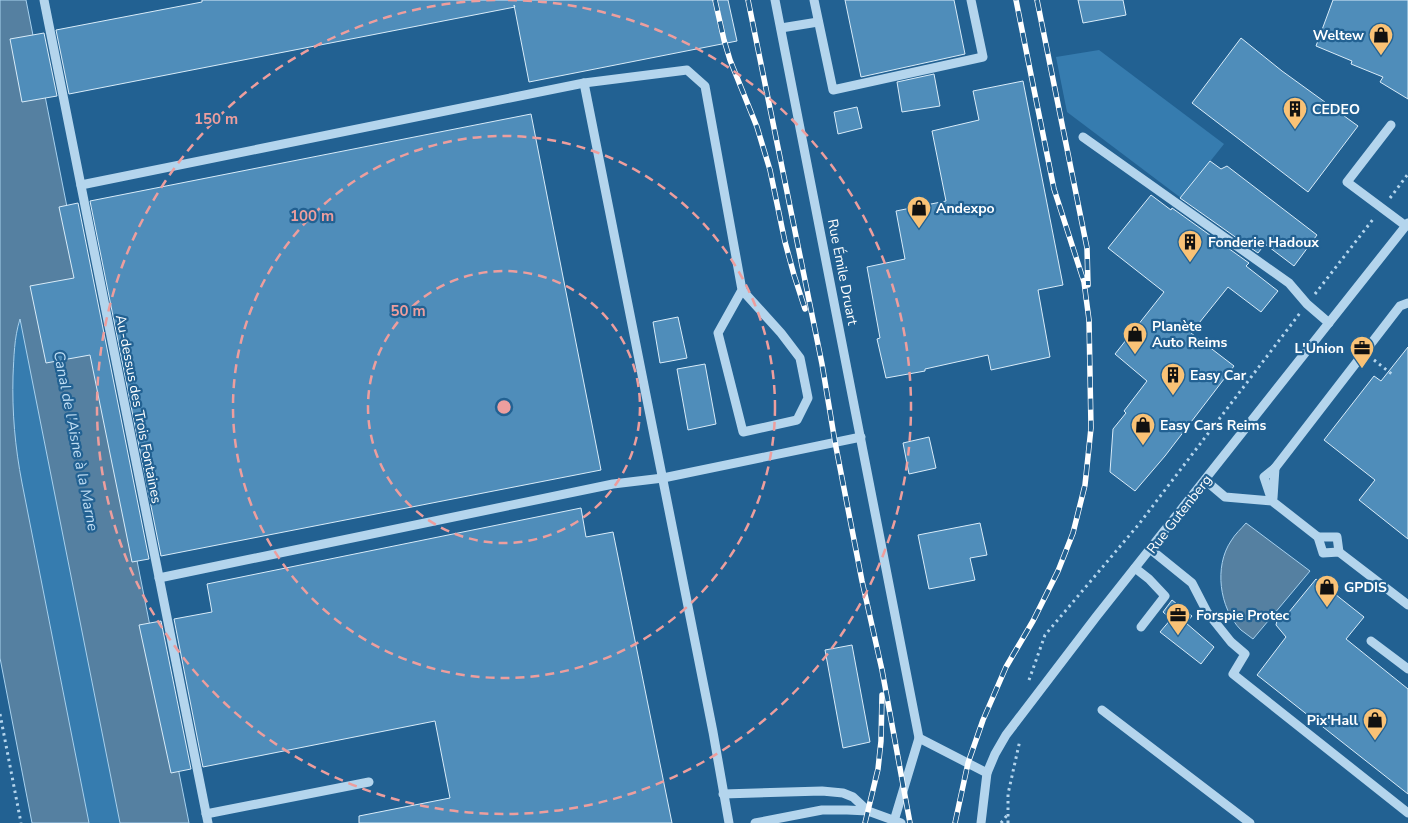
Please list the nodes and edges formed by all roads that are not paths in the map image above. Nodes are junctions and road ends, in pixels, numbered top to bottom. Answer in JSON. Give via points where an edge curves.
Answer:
{"nodes":[{"id":1,"x":44,"y":0,"type":"edge"},
{"id":2,"x":775,"y":0,"type":"edge"},
{"id":3,"x":814,"y":0,"type":"edge"},
{"id":4,"x":971,"y":0,"type":"edge"},
{"id":5,"x":818,"y":22,"type":"junction"},
{"id":6,"x":781,"y":28,"type":"junction"},
{"id":7,"x":584,"y":83,"type":"junction"},
{"id":8,"x":1391,"y":125,"type":"dead end"},
{"id":9,"x":1083,"y":137,"type":"dead end"},
{"id":10,"x":81,"y":186,"type":"junction"},
{"id":11,"x":1407,"y":224,"type":"edge"},
{"id":12,"x":742,"y":290,"type":"junction"},
{"id":13,"x":1408,"y":304,"type":"edge"},
{"id":14,"x":1329,"y":323,"type":"junction"},
{"id":15,"x":861,"y":437,"type":"junction"},
{"id":16,"x":662,"y":478,"type":"junction"},
{"id":17,"x":1205,"y":480,"type":"junction"},
{"id":18,"x":1272,"y":501,"type":"junction"},
{"id":19,"x":1318,"y":537,"type":"junction"},
{"id":20,"x":1150,"y":549,"type":"junction"},
{"id":21,"x":1339,"y":552,"type":"junction"},
{"id":22,"x":1135,"y":568,"type":"junction"},
{"id":23,"x":159,"y":578,"type":"junction"},
{"id":24,"x":1408,"y":606,"type":"edge"},
{"id":25,"x":1142,"y":627,"type":"dead end"},
{"id":26,"x":1371,"y":641,"type":"dead end"},
{"id":27,"x":1408,"y":669,"type":"edge"},
{"id":28,"x":1102,"y":710,"type":"dead end"},
{"id":29,"x":919,"y":738,"type":"junction"},
{"id":30,"x":987,"y":773,"type":"junction"},
{"id":31,"x":369,"y":782,"type":"dead end"},
{"id":32,"x":723,"y":794,"type":"junction"},
{"id":33,"x":868,"y":811,"type":"junction"},
{"id":34,"x":1408,"y":813,"type":"edge"},
{"id":35,"x":207,"y":818,"type":"edge"},
{"id":36,"x":898,"y":822,"type":"edge"},
{"id":37,"x":729,"y":823,"type":"edge"},
{"id":38,"x":755,"y":823,"type":"edge"},
{"id":39,"x":981,"y":823,"type":"edge"},
{"id":40,"x":1250,"y":823,"type":"edge"}],
"edges":[{"from":1,"to":10,"type":"street","name":"Au-dessus des Trois Fontaines"},
{"from":2,"to":6,"type":"street","name":"Rue Émile Druart"},
{"from":3,"to":5,"type":"street"},
{"from":4,"to":5,"type":"street","via":[[983,57],[833,90]]},
{"from":5,"to":6,"type":"street"},
{"from":6,"to":15,"type":"street","name":"Rue Émile Druart"},
{"from":7,"to":10,"type":"street"},
{"from":7,"to":12,"type":"street","via":[[686,70],[705,86]]},
{"from":7,"to":16,"type":"street"},
{"from":8,"to":11,"type":"street","via":[[1347,182]]},
{"from":9,"to":14,"type":"street","via":[[1288,283]]},
{"from":10,"to":23,"type":"street","name":"Au-dessus des Trois Fontaines"},
{"from":11,"to":14,"type":"street","name":"Rue Gutenberg"},
{"from":12,"to":12,"type":"street","via":[[800,358],[808,398],[797,420],[743,432],[718,333]]},
{"from":13,"to":18,"type":"street","via":[[1400,306],[1276,468],[1264,477]]},
{"from":14,"to":17,"type":"street","name":"Rue Gutenberg"},
{"from":15,"to":16,"type":"street"},
{"from":15,"to":29,"type":"street","name":"Rue Émile Druart"},
{"from":16,"to":23,"type":"street","via":[[613,484]]},
{"from":16,"to":32,"type":"street"},
{"from":17,"to":18,"type":"street","via":[[1225,497]]},
{"from":17,"to":20,"type":"street","name":"Rue Gutenberg"},
{"from":18,"to":19,"type":"street"},
{"from":19,"to":21,"type":"street","via":[[1323,553]]},
{"from":19,"to":21,"type":"street","via":[[1337,536]]},
{"from":20,"to":22,"type":"street","name":"Rue Gutenberg"},
{"from":20,"to":34,"type":"street","via":[[1192,583],[1207,612],[1245,654],[1232,674]]},
{"from":21,"to":24,"type":"street"},
{"from":22,"to":25,"type":"street","via":[[1165,596]]},
{"from":22,"to":30,"type":"street","name":"Rue Gutenberg","via":[[1006,735]]},
{"from":23,"to":35,"type":"street","name":"Au-dessus des Trois Fontaines"},
{"from":26,"to":27,"type":"street"},
{"from":28,"to":40,"type":"street"},
{"from":29,"to":30,"type":"street"},
{"from":29,"to":36,"type":"street"},
{"from":30,"to":39,"type":"street"},
{"from":31,"to":35,"type":"street"},
{"from":32,"to":33,"type":"street","via":[[843,793],[853,797]]},
{"from":32,"to":37,"type":"street"},
{"from":33,"to":36,"type":"street"},
{"from":33,"to":38,"type":"street","via":[[822,810]]}]}
